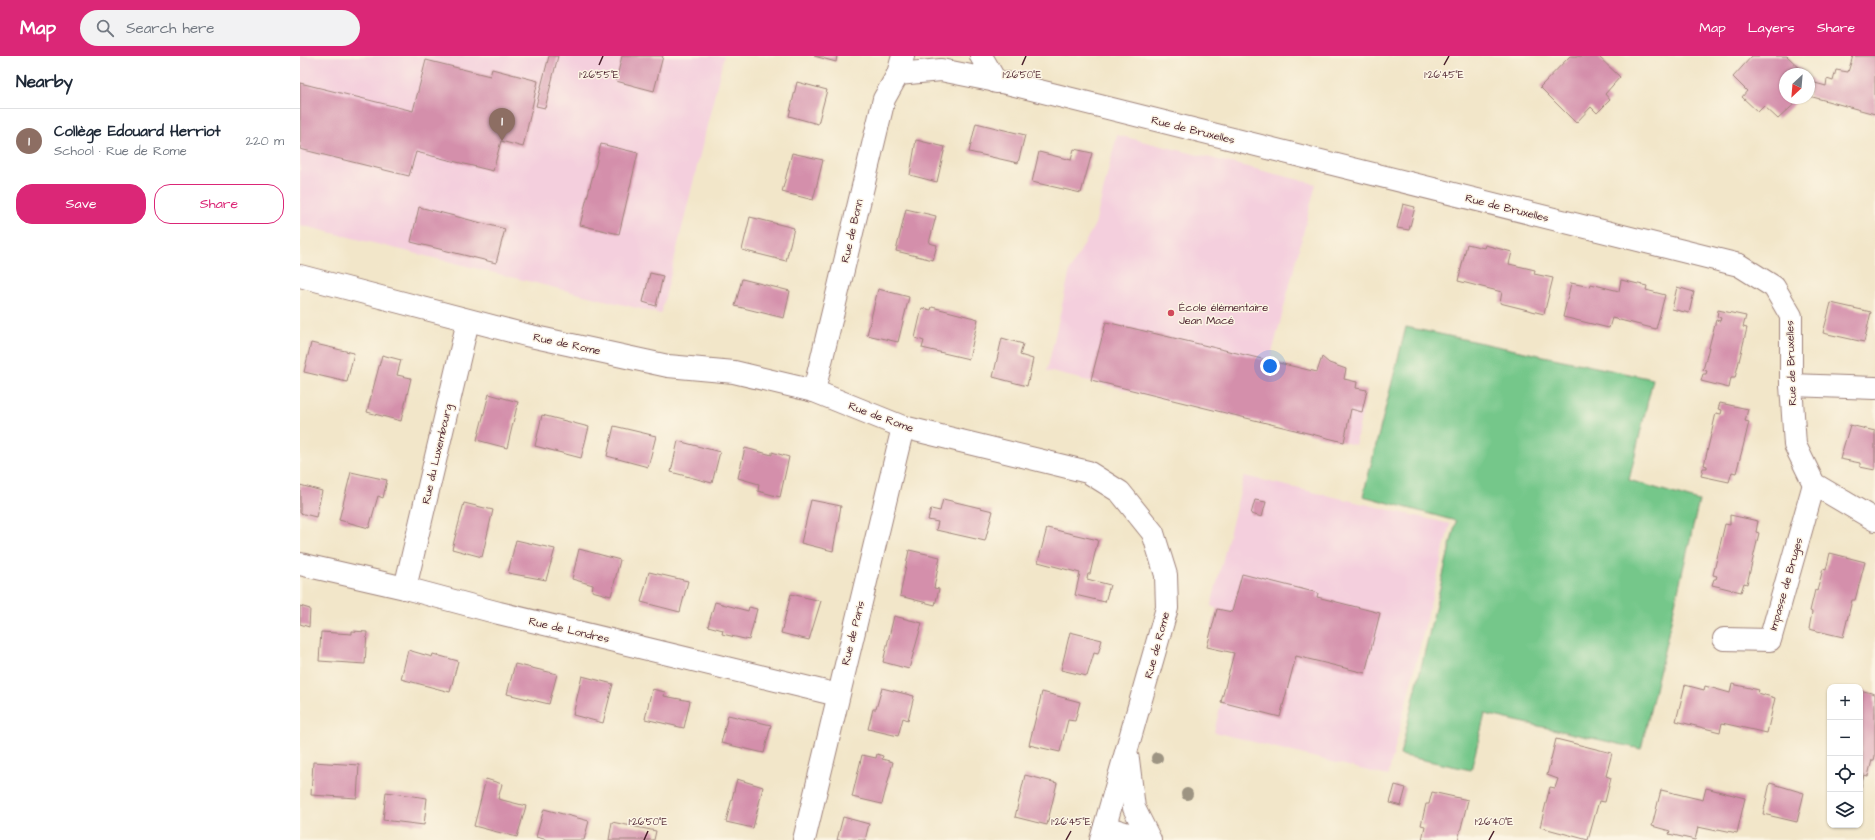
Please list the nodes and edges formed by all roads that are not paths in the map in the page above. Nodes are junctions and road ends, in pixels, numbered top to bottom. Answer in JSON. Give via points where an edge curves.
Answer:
{"nodes":[{"id":1,"x":981,"y":56,"type":"edge"},
{"id":2,"x":900,"y":65,"type":"edge"},
{"id":3,"x":996,"y":82,"type":"junction"},
{"id":4,"x":300,"y":276,"type":"edge"},
{"id":5,"x":468,"y":321,"type":"junction"},
{"id":6,"x":1791,"y":386,"type":"junction"},
{"id":7,"x":1875,"y":388,"type":"edge"},
{"id":8,"x":814,"y":391,"type":"junction"},
{"id":9,"x":904,"y":427,"type":"junction"},
{"id":10,"x":1814,"y":484,"type":"junction"},
{"id":11,"x":1875,"y":520,"type":"edge"},
{"id":12,"x":300,"y":564,"type":"edge"},
{"id":13,"x":405,"y":588,"type":"junction"},
{"id":14,"x":1724,"y":639,"type":"dead end"},
{"id":15,"x":838,"y":694,"type":"junction"},
{"id":16,"x":1127,"y":751,"type":"junction"},
{"id":17,"x":1103,"y":833,"type":"edge"},
{"id":18,"x":804,"y":840,"type":"edge"},
{"id":19,"x":1149,"y":840,"type":"edge"}],
"edges":[{"from":1,"to":3,"type":"street"},
{"from":2,"to":3,"type":"street","name":"Rue de Bonn","via":[[941,70]]},
{"from":2,"to":8,"type":"street","name":"Rue de Bonn","via":[[884,99]]},
{"from":3,"to":6,"type":"street","name":"Rue de Bruxelles","via":[[1739,265],[1774,287],[1790,316]]},
{"from":4,"to":5,"type":"street","name":"Rue de Rome"},
{"from":5,"to":8,"type":"street","name":"Rue de Rome","via":[[668,366],[734,372]]},
{"from":5,"to":13,"type":"street","name":"Rue du Luxembourg"},
{"from":6,"to":7,"type":"street"},
{"from":6,"to":10,"type":"street","name":"Rue de Bruxelles","via":[[1795,445]]},
{"from":8,"to":9,"type":"street","name":"Rue de Rome"},
{"from":9,"to":15,"type":"street","name":"Rue de Paris"},
{"from":9,"to":16,"type":"street","name":"Rue de Rome","via":[[1088,472],[1120,492],[1153,533],[1166,575],[1168,608]]},
{"from":10,"to":11,"type":"street"},
{"from":10,"to":14,"type":"street","name":"Impasse de Bruges","via":[[1770,640]]},
{"from":12,"to":13,"type":"street","name":"Rue de Londres"},
{"from":13,"to":15,"type":"street","name":"Rue de Londres"},
{"from":15,"to":18,"type":"street","name":"Rue de Paris"},
{"from":16,"to":17,"type":"street","name":"Rue de Rome"},
{"from":16,"to":19,"type":"street","via":[[1134,808]]},
{"from":17,"to":19,"type":"street"}]}
